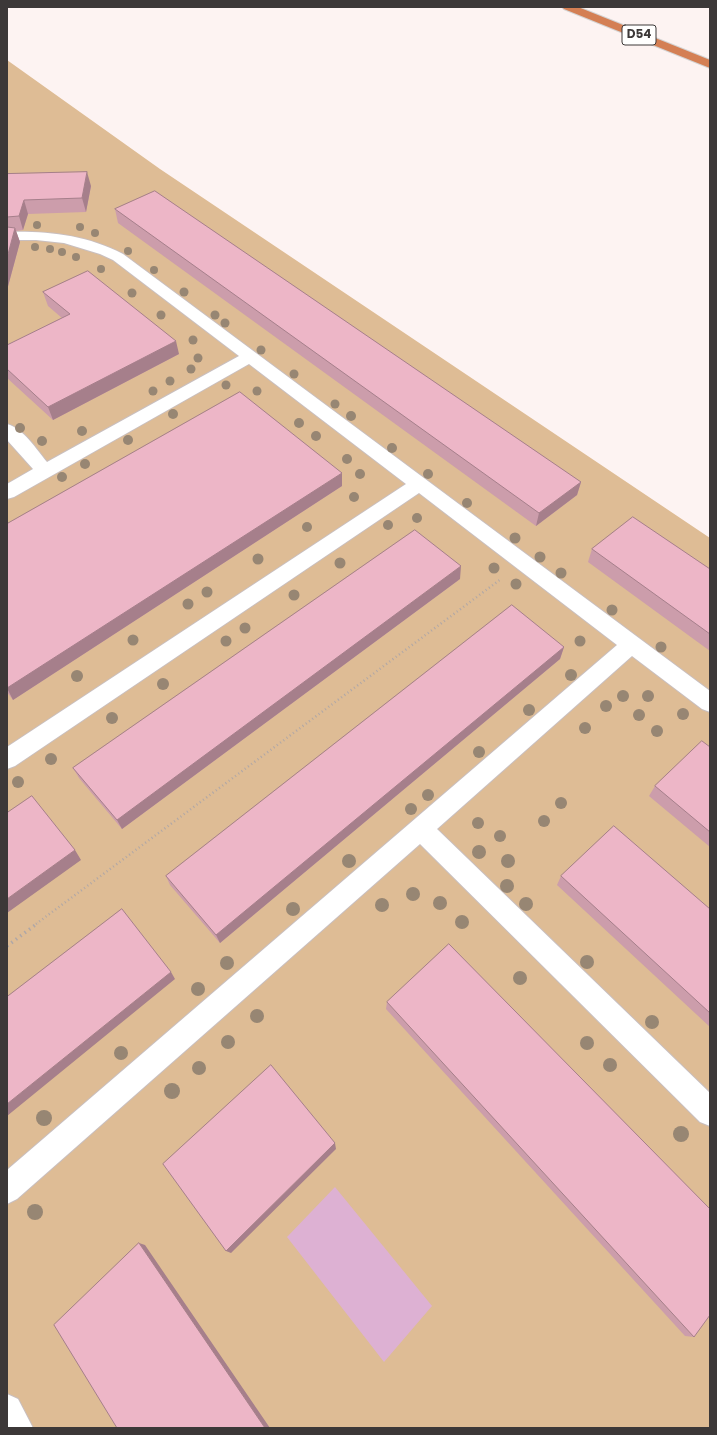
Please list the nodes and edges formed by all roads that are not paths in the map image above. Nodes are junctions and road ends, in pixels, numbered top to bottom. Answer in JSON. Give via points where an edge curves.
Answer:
{"nodes":[{"id":1,"x":568,"y":7,"type":"edge"},
{"id":2,"x":710,"y":64,"type":"edge"},
{"id":3,"x":7,"y":236,"type":"edge"},
{"id":4,"x":250,"y":357,"type":"junction"},
{"id":5,"x":7,"y":430,"type":"edge"},
{"id":6,"x":45,"y":471,"type":"junction"},
{"id":7,"x":419,"y":484,"type":"junction"},
{"id":8,"x":7,"y":492,"type":"edge"},
{"id":9,"x":632,"y":644,"type":"junction"},
{"id":10,"x":710,"y":703,"type":"edge"},
{"id":11,"x":7,"y":759,"type":"edge"},
{"id":12,"x":420,"y":828,"type":"junction"},
{"id":13,"x":710,"y":1112,"type":"edge"},
{"id":14,"x":7,"y":1189,"type":"edge"},
{"id":15,"x":7,"y":1410,"type":"edge"},
{"id":16,"x":17,"y":1428,"type":"edge"}],
"edges":[{"from":1,"to":2,"type":"highway","number":"D54"},
{"from":3,"to":4,"type":"street","via":[[54,236],[105,250],[118,257]]},
{"from":4,"to":6,"type":"street"},
{"from":4,"to":7,"type":"street"},
{"from":5,"to":6,"type":"street"},
{"from":6,"to":8,"type":"street"},
{"from":7,"to":9,"type":"street"},
{"from":7,"to":11,"type":"street"},
{"from":9,"to":10,"type":"street"},
{"from":9,"to":12,"type":"street"},
{"from":12,"to":13,"type":"street"},
{"from":12,"to":14,"type":"street"},
{"from":15,"to":16,"type":"street"}]}
